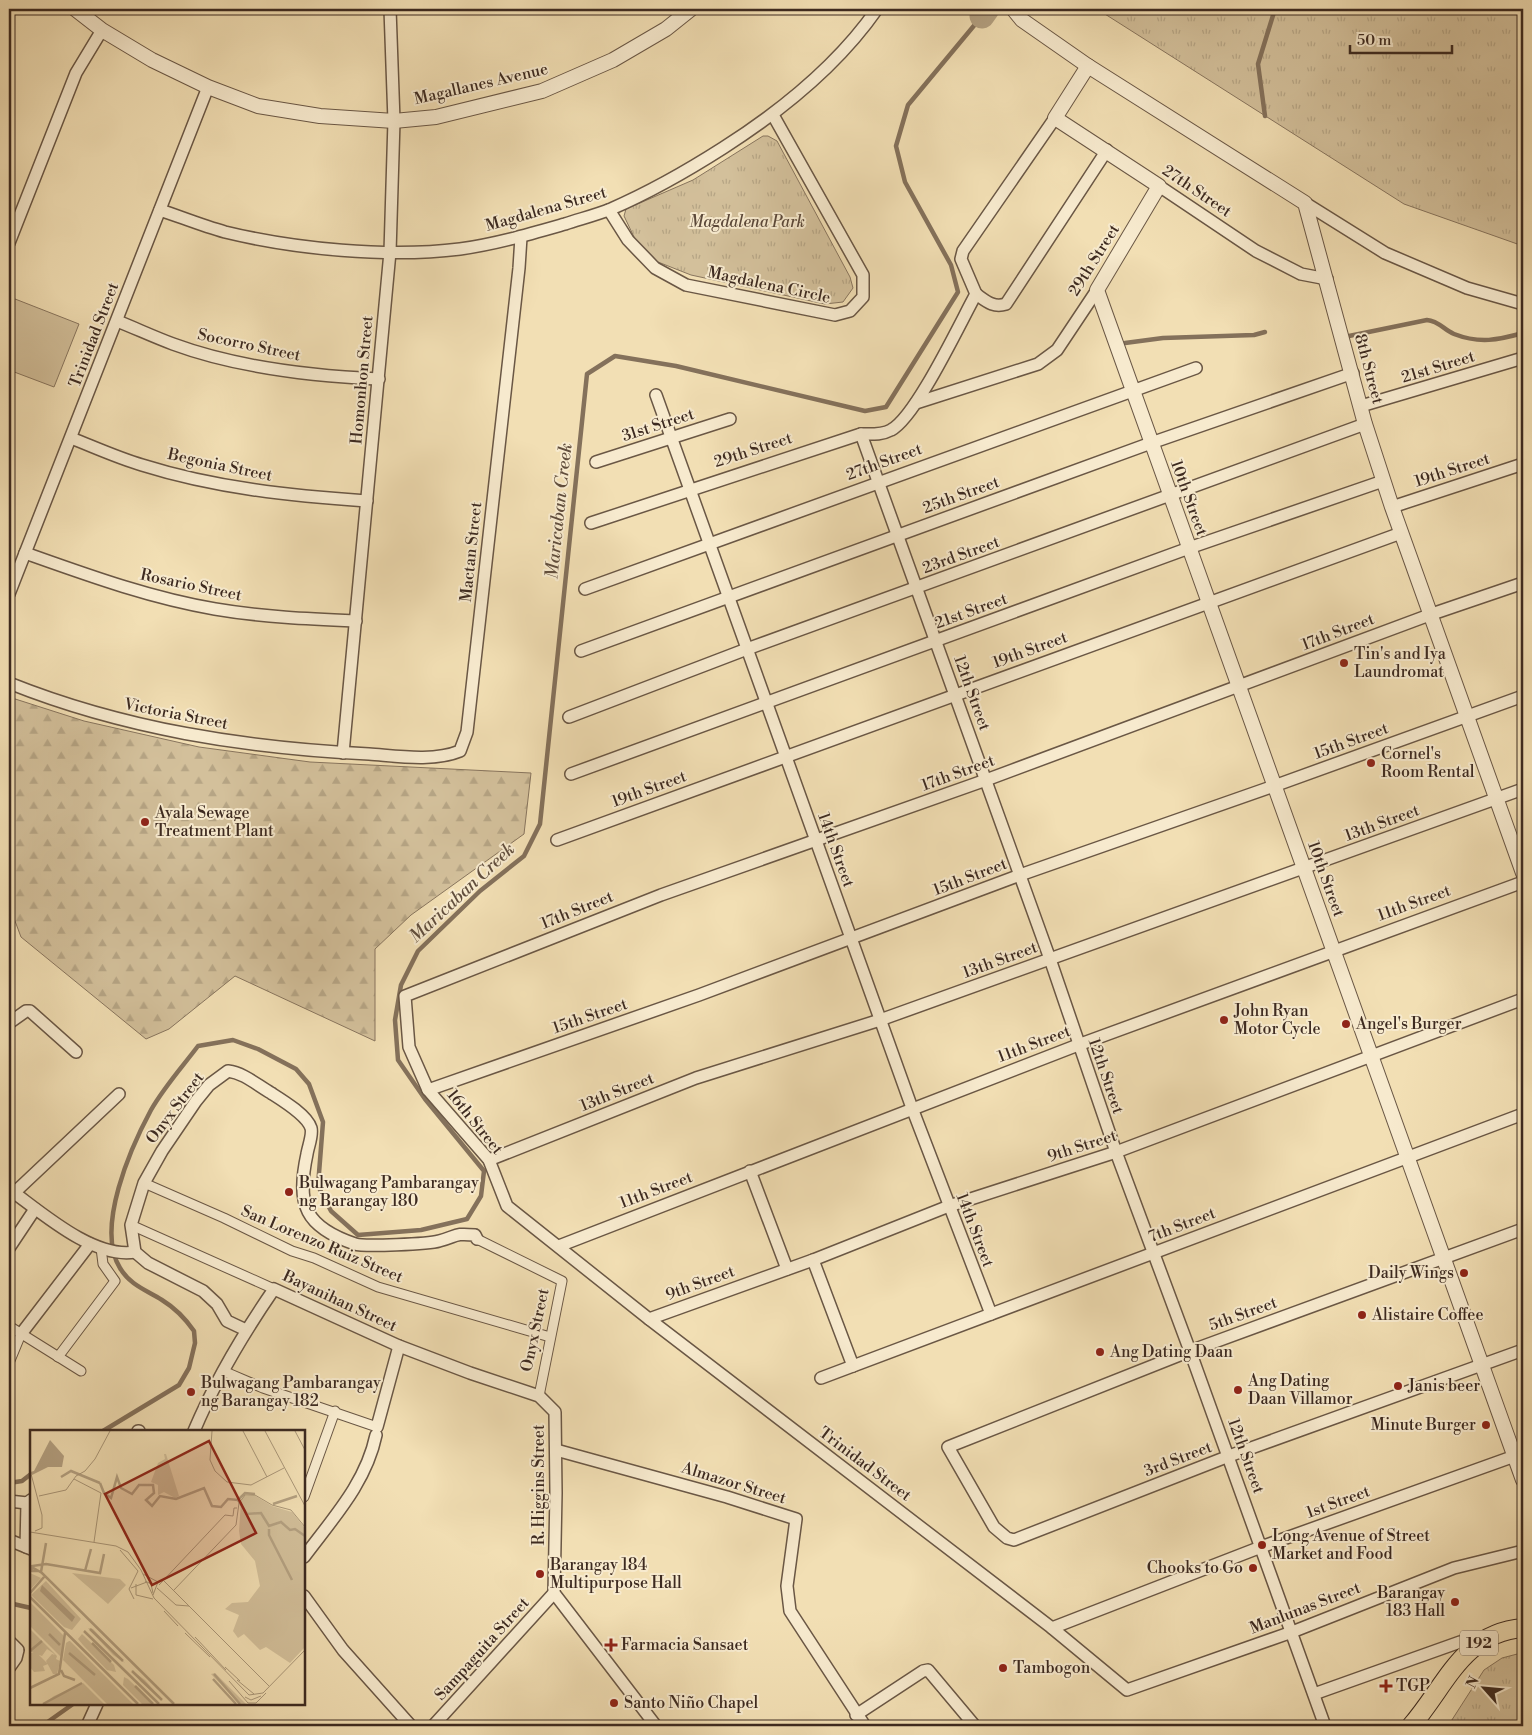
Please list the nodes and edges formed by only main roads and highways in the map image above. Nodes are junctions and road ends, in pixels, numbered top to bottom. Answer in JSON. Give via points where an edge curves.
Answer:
{"nodes":[{"id":1,"x":1523,"y":1628,"type":"edge"},
{"id":2,"x":1411,"y":1726,"type":"edge"}],
"edges":[{"from":1,"to":2,"type":"main road","number":"192","via":[[1503,1631],[1483,1640],[1454,1667]]}]}
